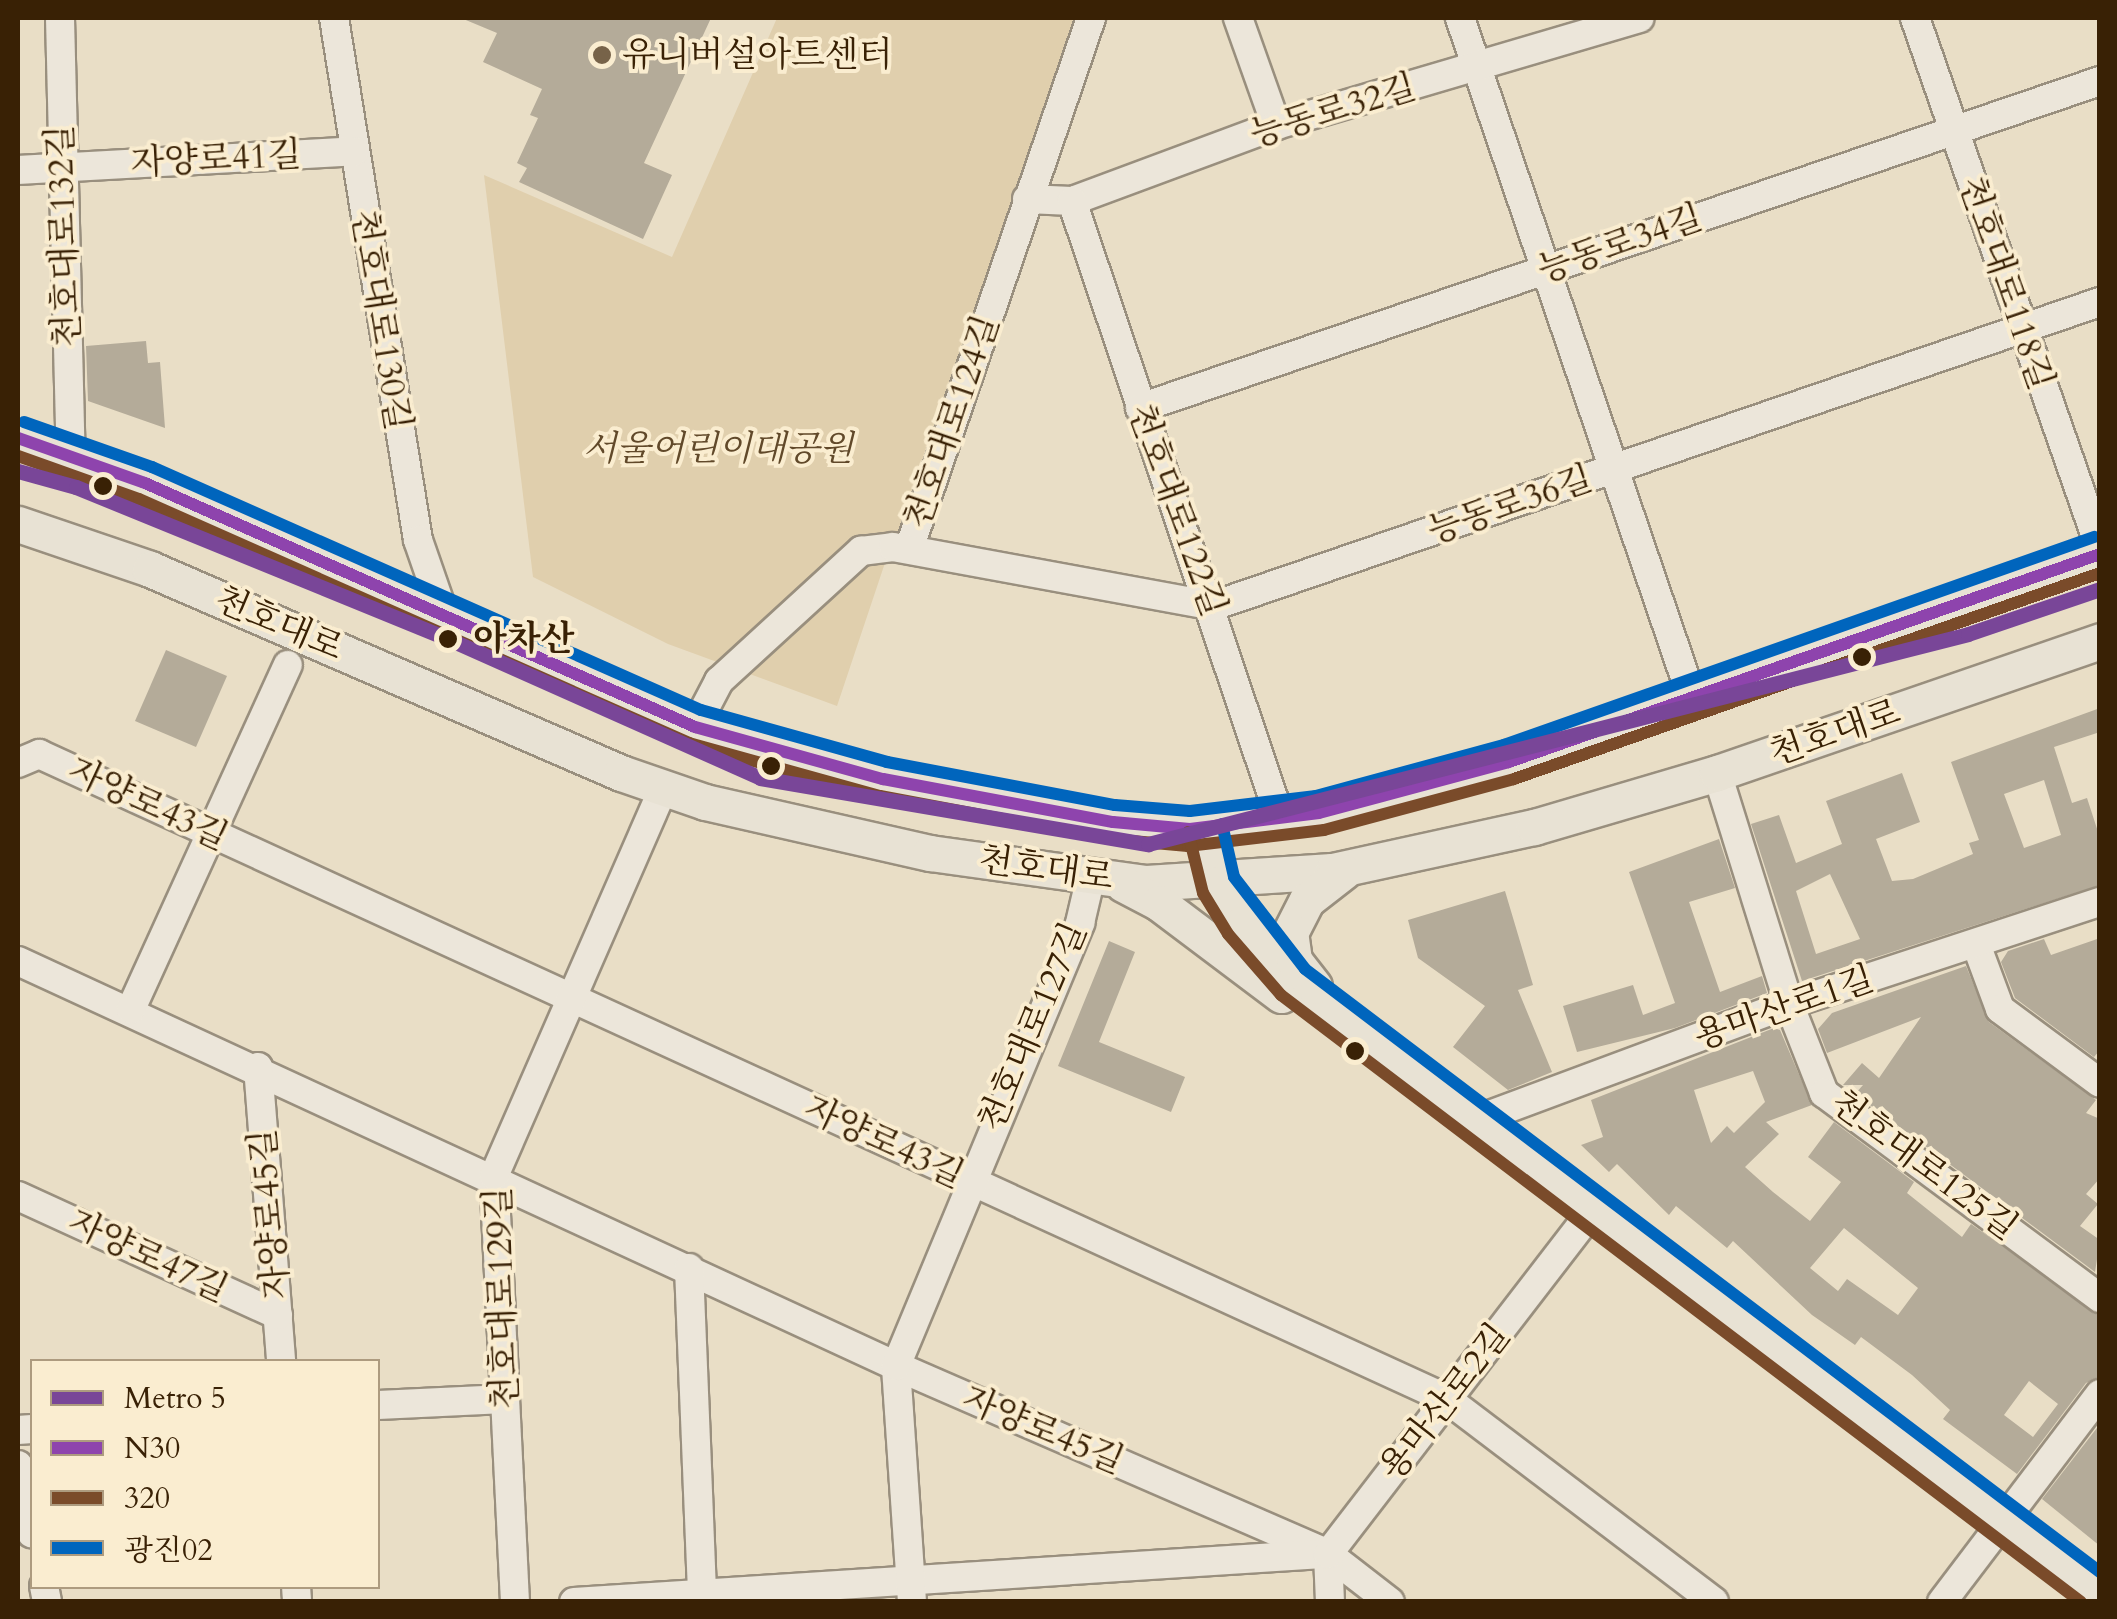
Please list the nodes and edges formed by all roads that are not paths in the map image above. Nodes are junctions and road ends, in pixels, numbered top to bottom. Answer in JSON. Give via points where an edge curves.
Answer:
{"nodes":[{"id":1,"x":60,"y":18,"type":"edge"},
{"id":2,"x":334,"y":18,"type":"edge"},
{"id":3,"x":1091,"y":18,"type":"edge"},
{"id":4,"x":1238,"y":18,"type":"edge"},
{"id":5,"x":1460,"y":18,"type":"edge"},
{"id":6,"x":1640,"y":18,"type":"edge"},
{"id":7,"x":1915,"y":18,"type":"edge"},
{"id":8,"x":1478,"y":69,"type":"junction"},
{"id":9,"x":2100,"y":81,"type":"edge"},
{"id":10,"x":1276,"y":125,"type":"junction"},
{"id":11,"x":1953,"y":130,"type":"junction"},
{"id":12,"x":354,"y":151,"type":"junction"},
{"id":13,"x":61,"y":168,"type":"junction"},
{"id":14,"x":18,"y":170,"type":"edge"},
{"id":15,"x":1027,"y":200,"type":"junction"},
{"id":16,"x":1072,"y":201,"type":"junction"},
{"id":17,"x":1545,"y":270,"type":"junction"},
{"id":18,"x":2100,"y":302,"type":"edge"},
{"id":19,"x":2021,"y":329,"type":"junction"},
{"id":20,"x":1140,"y":408,"type":"junction"},
{"id":21,"x":18,"y":438,"type":"edge"},
{"id":22,"x":71,"y":454,"type":"junction"},
{"id":23,"x":1612,"y":470,"type":"junction"},
{"id":24,"x":18,"y":524,"type":"edge"},
{"id":25,"x":909,"y":549,"type":"junction"},
{"id":26,"x":2100,"y":551,"type":"edge"},
{"id":27,"x":1213,"y":606,"type":"junction"},
{"id":28,"x":445,"y":618,"type":"junction"},
{"id":29,"x":2100,"y":641,"type":"edge"},
{"id":30,"x":288,"y":664,"type":"dead end"},
{"id":31,"x":1692,"y":698,"type":"junction"},
{"id":32,"x":695,"y":727,"type":"junction"},
{"id":33,"x":18,"y":763,"type":"edge"},
{"id":34,"x":1717,"y":773,"type":"junction"},
{"id":35,"x":663,"y":789,"type":"junction"},
{"id":36,"x":1281,"y":821,"type":"junction"},
{"id":37,"x":1206,"y":828,"type":"junction"},
{"id":38,"x":211,"y":833,"type":"junction"},
{"id":39,"x":1352,"y":868,"type":"junction"},
{"id":40,"x":1102,"y":878,"type":"junction"},
{"id":41,"x":1218,"y":884,"type":"junction"},
{"id":42,"x":2098,"y":906,"type":"edge"},
{"id":43,"x":1976,"y":944,"type":"junction"},
{"id":44,"x":18,"y":961,"type":"edge"},
{"id":45,"x":572,"y":999,"type":"junction"},
{"id":46,"x":1789,"y":1004,"type":"junction"},
{"id":47,"x":131,"y":1009,"type":"junction"},
{"id":48,"x":1336,"y":1020,"type":"junction"},
{"id":49,"x":258,"y":1067,"type":"junction"},
{"id":50,"x":2100,"y":1083,"type":"edge"},
{"id":51,"x":1471,"y":1122,"type":"junction"},
{"id":52,"x":494,"y":1176,"type":"junction"},
{"id":53,"x":968,"y":1181,"type":"junction"},
{"id":54,"x":18,"y":1196,"type":"edge"},
{"id":55,"x":1591,"y":1212,"type":"junction"},
{"id":56,"x":689,"y":1268,"type":"junction"},
{"id":57,"x":2100,"y":1298,"type":"edge"},
{"id":58,"x":278,"y":1315,"type":"junction"},
{"id":59,"x":281,"y":1359,"type":"edge"},
{"id":60,"x":896,"y":1366,"type":"junction"},
{"id":61,"x":2100,"y":1394,"type":"edge"},
{"id":62,"x":1447,"y":1398,"type":"junction"},
{"id":63,"x":506,"y":1399,"type":"junction"},
{"id":64,"x":380,"y":1405,"type":"edge"},
{"id":65,"x":18,"y":1465,"type":"edge"},
{"id":66,"x":2003,"y":1520,"type":"junction"},
{"id":67,"x":30,"y":1524,"type":"edge"},
{"id":68,"x":1328,"y":1554,"type":"junction"},
{"id":69,"x":911,"y":1592,"type":"edge"},
{"id":70,"x":702,"y":1594,"type":"junction"},
{"id":71,"x":2100,"y":1594,"type":"edge"},
{"id":72,"x":516,"y":1602,"type":"edge"},
{"id":73,"x":574,"y":1602,"type":"edge"},
{"id":74,"x":1330,"y":1602,"type":"edge"},
{"id":75,"x":1390,"y":1602,"type":"edge"},
{"id":76,"x":1714,"y":1602,"type":"edge"},
{"id":77,"x":1942,"y":1602,"type":"edge"}],
"edges":[{"from":1,"to":13,"type":"street","name":"천호대로132길"},
{"from":2,"to":12,"type":"street","name":"천호대로130길"},
{"from":3,"to":15,"type":"street","name":"천호대로124길"},
{"from":4,"to":10,"type":"street"},
{"from":5,"to":8,"type":"street"},
{"from":6,"to":8,"type":"street","name":"능동로32길"},
{"from":7,"to":11,"type":"street","name":"천호대로118길"},
{"from":8,"to":10,"type":"street","name":"능동로32길"},
{"from":8,"to":17,"type":"street"},
{"from":9,"to":11,"type":"street","name":"능동로34길"},
{"from":10,"to":16,"type":"street","name":"능동로32길"},
{"from":11,"to":17,"type":"street","name":"능동로34길"},
{"from":11,"to":19,"type":"street","name":"천호대로118길"},
{"from":12,"to":13,"type":"street","name":"자양로41길"},
{"from":12,"to":28,"type":"street","name":"천호대로130길","via":[[418,540]]},
{"from":13,"to":14,"type":"street","name":"자양로41길"},
{"from":13,"to":22,"type":"street","name":"천호대로132길"},
{"from":15,"to":16,"type":"street","name":"능동로32길"},
{"from":15,"to":25,"type":"street","name":"천호대로124길"},
{"from":16,"to":20,"type":"street","name":"천호대로122길"},
{"from":17,"to":20,"type":"street","name":"능동로34길"},
{"from":17,"to":23,"type":"street"},
{"from":18,"to":19,"type":"street","name":"능동로36길"},
{"from":19,"to":23,"type":"street","name":"능동로36길"},
{"from":19,"to":26,"type":"street","name":"천호대로118길"},
{"from":20,"to":27,"type":"street","name":"천호대로122길"},
{"from":21,"to":22,"type":"main road","name":"천호대로"},
{"from":22,"to":28,"type":"main road","name":"천호대로"},
{"from":23,"to":27,"type":"street","name":"능동로36길"},
{"from":23,"to":31,"type":"street"},
{"from":24,"to":35,"type":"main road","name":"천호대로","via":[[150,569]]},
{"from":25,"to":27,"type":"street","name":"능동로36길"},
{"from":25,"to":32,"type":"street","name":"천호대로124길","via":[[877,547],[849,559],[720,681]]},
{"from":26,"to":31,"type":"main road","name":"천호대로"},
{"from":27,"to":36,"type":"street","name":"천호대로122길"},
{"from":28,"to":32,"type":"main road","name":"천호대로"},
{"from":29,"to":34,"type":"main road","name":"천호대로"},
{"from":30,"to":38,"type":"street"},
{"from":31,"to":36,"type":"main road","name":"천호대로","via":[[1509,762]]},
{"from":32,"to":37,"type":"main road","name":"천호대로","via":[[984,800],[1131,824]]},
{"from":33,"to":38,"type":"street","name":"자양로43길","via":[[39,754]]},
{"from":34,"to":39,"type":"main road","name":"천호대로","via":[[1534,828]]},
{"from":34,"to":46,"type":"street","name":"천호대로125길"},
{"from":35,"to":40,"type":"main road","name":"천호대로","via":[[826,833]]},
{"from":35,"to":45,"type":"street","name":"천호대로129길"},
{"from":36,"to":37,"type":"main road","name":"천호대로"},
{"from":37,"to":41,"type":"main road"},
{"from":38,"to":45,"type":"street","name":"자양로43길"},
{"from":38,"to":47,"type":"street"},
{"from":39,"to":41,"type":"main road","name":"천호대로"},
{"from":39,"to":48,"type":"main road","via":[[1316,890],[1290,933],[1294,960]]},
{"from":40,"to":41,"type":"main road","name":"천호대로"},
{"from":40,"to":48,"type":"main road","via":[[1159,904],[1280,996]]},
{"from":40,"to":53,"type":"street","name":"천호대로127길"},
{"from":41,"to":48,"type":"main road","via":[[1271,960]]},
{"from":42,"to":43,"type":"street","name":"용마산로1길"},
{"from":43,"to":46,"type":"street","name":"용마산로1길"},
{"from":43,"to":50,"type":"street","via":[[2000,1008]]},
{"from":44,"to":47,"type":"street","name":"자양로45길"},
{"from":45,"to":52,"type":"street","name":"천호대로129길"},
{"from":45,"to":53,"type":"street","name":"자양로43길"},
{"from":46,"to":51,"type":"street","name":"용마산로1길"},
{"from":46,"to":57,"type":"street","name":"천호대로125길","via":[[1824,1092]]},
{"from":47,"to":49,"type":"street","name":"자양로45길"},
{"from":48,"to":51,"type":"main road"},
{"from":49,"to":52,"type":"street","name":"자양로45길"},
{"from":49,"to":58,"type":"street","name":"자양로45길"},
{"from":51,"to":55,"type":"main road"},
{"from":52,"to":56,"type":"street","name":"자양로45길"},
{"from":52,"to":63,"type":"street","name":"천호대로129길"},
{"from":53,"to":60,"type":"street","name":"천호대로127길"},
{"from":53,"to":62,"type":"street","name":"자양로43길"},
{"from":54,"to":58,"type":"street","name":"자양로47길"},
{"from":55,"to":62,"type":"street","name":"용마산로2길"},
{"from":55,"to":66,"type":"main road"},
{"from":56,"to":60,"type":"street","name":"자양로45길"},
{"from":56,"to":70,"type":"street"},
{"from":58,"to":59,"type":"street","name":"자양로45길"},
{"from":60,"to":68,"type":"street","name":"자양로45길"},
{"from":60,"to":69,"type":"street","name":"천호대로127길"},
{"from":61,"to":66,"type":"street"},
{"from":62,"to":68,"type":"street","name":"용마산로2길"},
{"from":62,"to":76,"type":"street","name":"자양로43길"},
{"from":63,"to":64,"type":"street"},
{"from":63,"to":72,"type":"street","name":"천호대로129길"},
{"from":65,"to":67,"type":"street"},
{"from":66,"to":71,"type":"main road"},
{"from":66,"to":77,"type":"street"},
{"from":68,"to":69,"type":"street"},
{"from":68,"to":74,"type":"street"},
{"from":68,"to":75,"type":"street","name":"자양로45길"},
{"from":69,"to":70,"type":"street"},
{"from":70,"to":73,"type":"street"}]}
